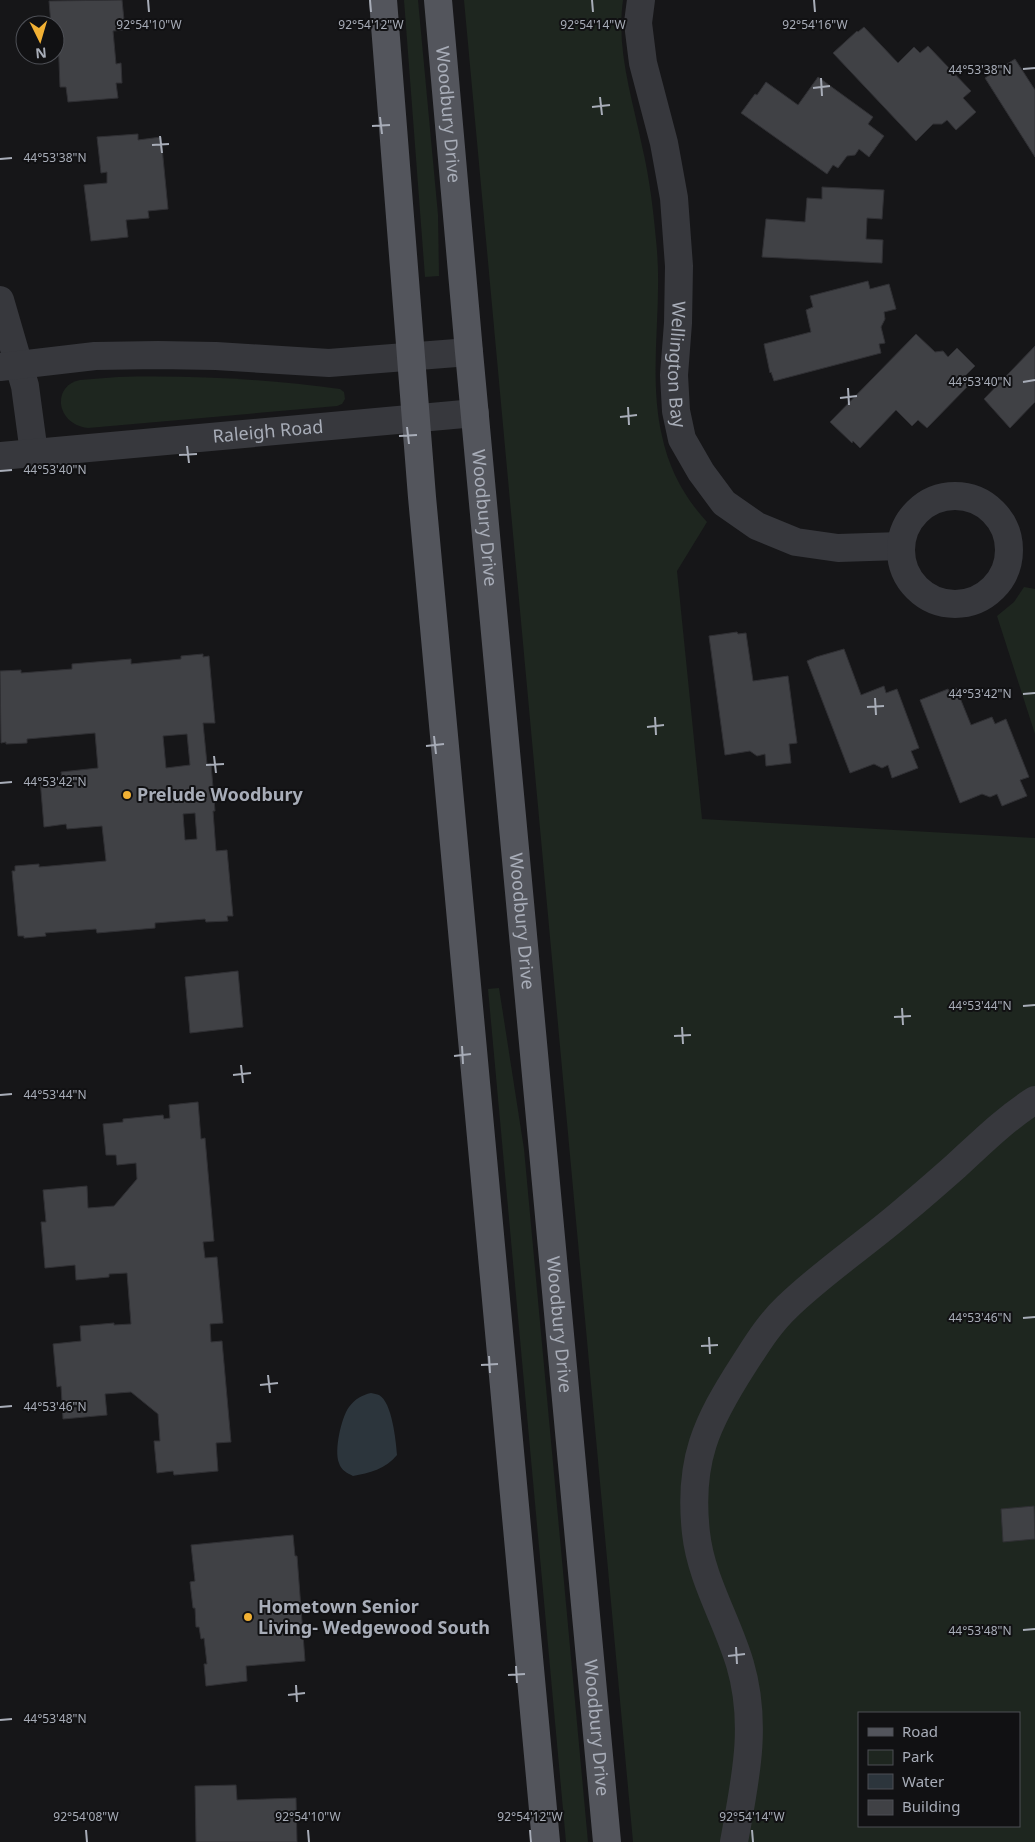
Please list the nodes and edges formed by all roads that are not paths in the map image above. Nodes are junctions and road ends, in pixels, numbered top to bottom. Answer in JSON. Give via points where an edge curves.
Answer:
{"nodes":[{"id":1,"x":384,"y":0,"type":"edge"},
{"id":2,"x":438,"y":0,"type":"edge"},
{"id":3,"x":641,"y":0,"type":"edge"},
{"id":4,"x":0,"y":300,"type":"edge"},
{"id":5,"x":469,"y":352,"type":"junction"},
{"id":6,"x":410,"y":357,"type":"junction"},
{"id":7,"x":9,"y":365,"type":"edge"},
{"id":8,"x":475,"y":414,"type":"junction"},
{"id":9,"x":416,"y":419,"type":"junction"},
{"id":10,"x":34,"y":453,"type":"junction"},
{"id":11,"x":0,"y":456,"type":"edge"},
{"id":12,"x":901,"y":546,"type":"dead end"},
{"id":13,"x":1035,"y":1100,"type":"edge"},
{"id":14,"x":546,"y":1842,"type":"edge"},
{"id":15,"x":608,"y":1842,"type":"edge"},
{"id":16,"x":734,"y":1842,"type":"edge"}],
"edges":[{"from":1,"to":6,"type":"main road"},
{"from":2,"to":5,"type":"main road","name":"Woodbury Drive"},
{"from":3,"to":12,"type":"street","name":"Wellington Bay","via":[[638,23],[643,63],[664,143],[674,198],[679,275],[674,375],[682,439],[724,503],[757,526],[796,542],[838,548]]},
{"from":4,"to":7,"type":"street"},
{"from":5,"to":6,"type":"street"},
{"from":5,"to":8,"type":"main road","name":"Woodbury Drive"},
{"from":6,"to":7,"type":"street","via":[[314,364],[216,356],[142,355]]},
{"from":6,"to":9,"type":"main road"},
{"from":7,"to":10,"type":"street","via":[[27,395]]},
{"from":8,"to":9,"type":"street","name":"Raleigh Road"},
{"from":8,"to":15,"type":"main road","name":"Woodbury Drive"},
{"from":9,"to":10,"type":"street","name":"Raleigh Road"},
{"from":9,"to":14,"type":"main road"},
{"from":10,"to":11,"type":"street","name":"Raleigh Road"},
{"from":13,"to":16,"type":"street","via":[[787,1306],[766,1330],[725,1393],[708,1428],[697,1460],[694,1491],[696,1534],[703,1569],[740,1664],[750,1722],[749,1750]]}]}
